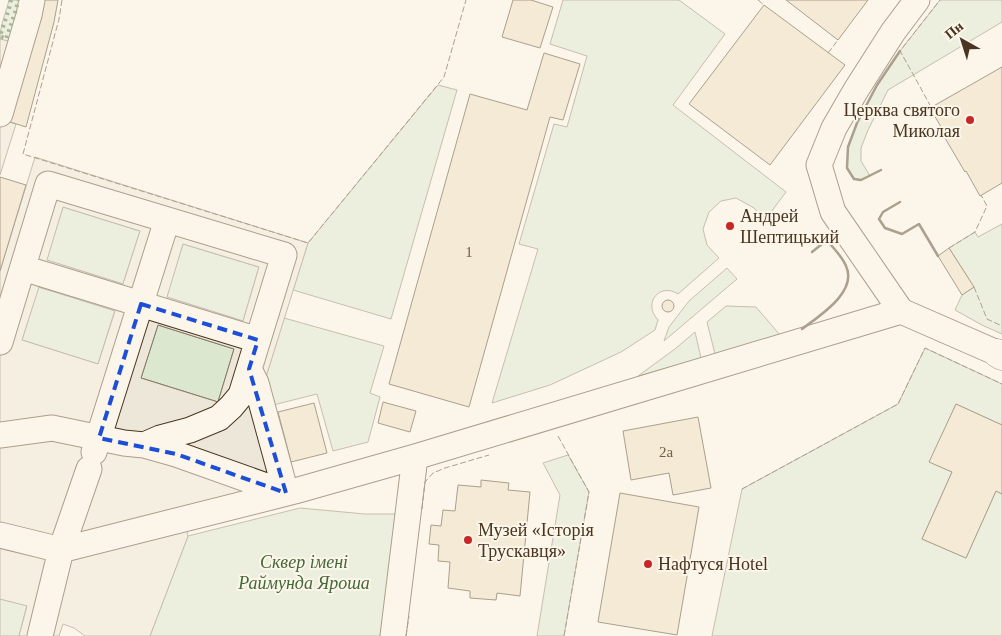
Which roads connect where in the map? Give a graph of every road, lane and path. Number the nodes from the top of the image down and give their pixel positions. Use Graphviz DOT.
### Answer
graph roads {
  1 [pos="32,0"];
  2 [pos="917,0"];
  3 [pos="0,114"];
  4 [pos="167,220"];
  5 [pos="23,268"];
  6 [pos="141,304"];
  7 [pos="901,311"];
  8 [pos="258,340"];
  9 [pos="0,342"];
  10 [pos="999,354"];
  11 [pos="250,369"];
  12 [pos="0,435"];
  13 [pos="144,445"];
  14 [pos="94,453"];
  15 [pos="416,457"];
  16 [pos="286,493"];
  17 [pos="0,535"];
  18 [pos="61,550"];
  19 [pos="40,636"];
  20 [pos="393,636"];
  1 -- 3 [label="street"];
  2 -- 7 [label="street"];
  4 -- 5 [label="street"];
  4 -- 6 [label="street"];
  4 -- 8 [label="street"];
  5 -- 6 [label="street"];
  5 -- 9 [label="street"];
  6 -- 8 [label="street"];
  6 -- 14 [label="street"];
  7 -- 10 [label="street"];
  7 -- 15 [label="street"];
  8 -- 11 [label="street"];
  11 -- 13 [label="street"];
  11 -- 16 [label="street"];
  12 -- 14 [label="street"];
  13 -- 14 [label="street"];
  13 -- 16 [label="street"];
  14 -- 18 [label="street"];
  15 -- 16 [label="street"];
  15 -- 20 [label="street"];
  16 -- 18 [label="street"];
  17 -- 18 [label="street"];
  18 -- 19 [label="street"];
}
